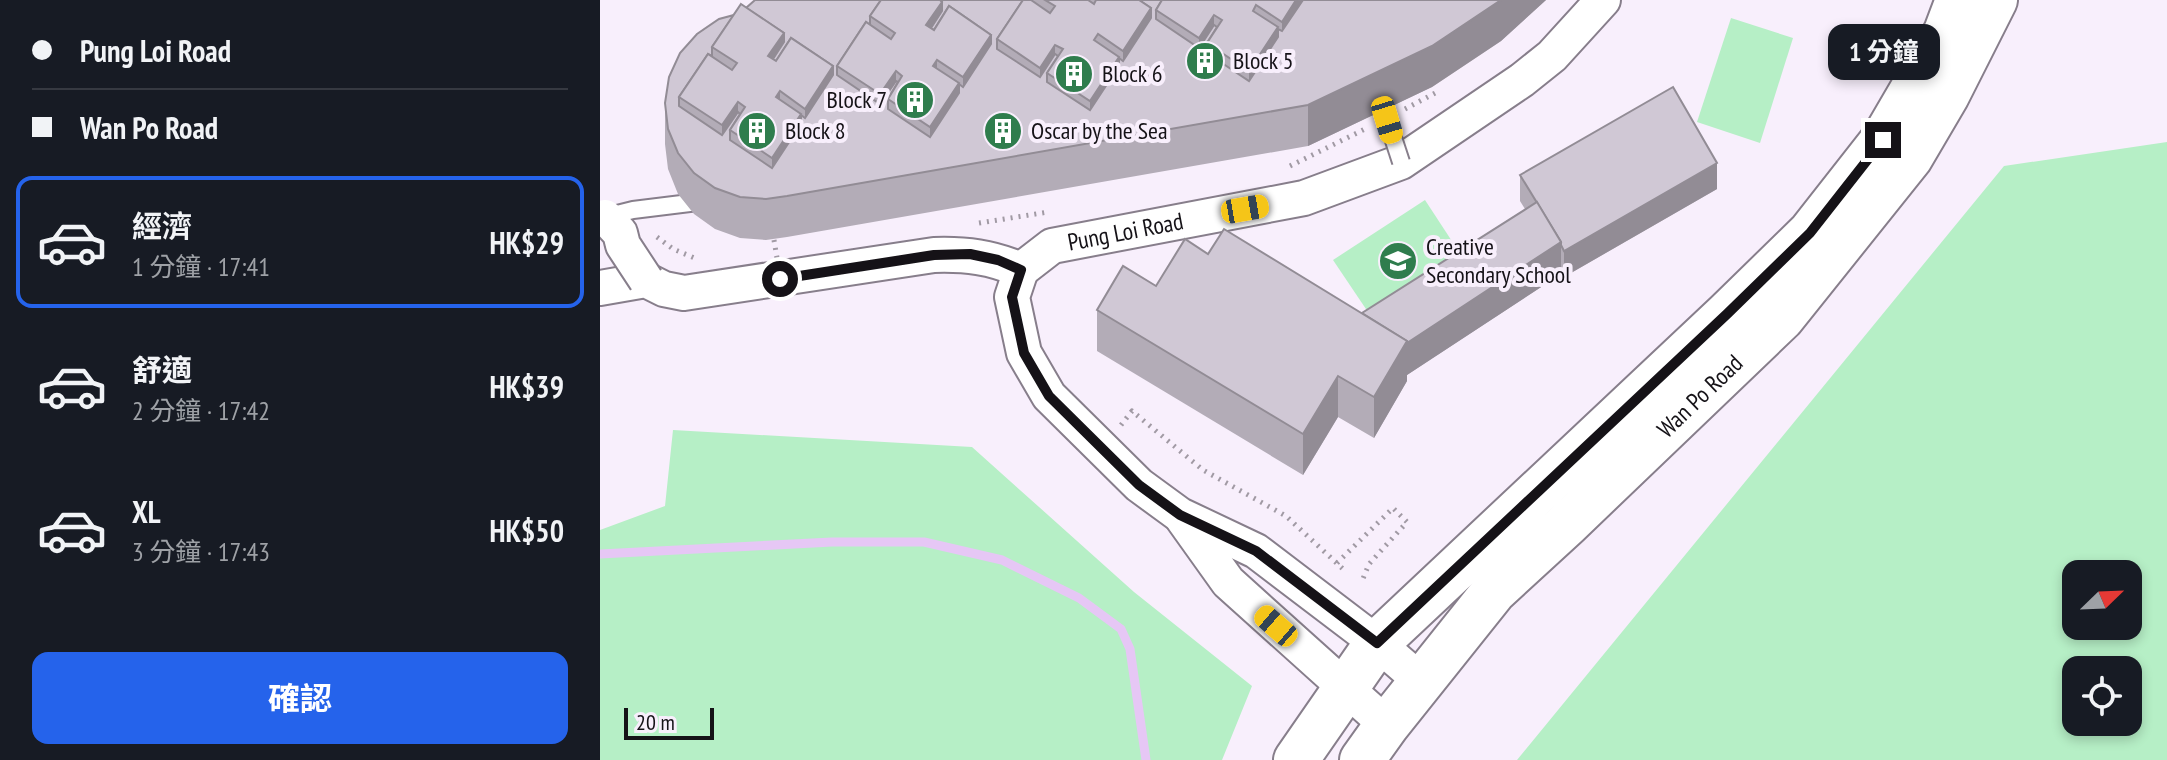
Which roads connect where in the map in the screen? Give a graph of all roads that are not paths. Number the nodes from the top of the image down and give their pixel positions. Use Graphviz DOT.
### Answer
graph roads {
  1 [pos="1603,0"];
  2 [pos="1958,0"];
  3 [pos="1995,0"];
  4 [pos="1382,104"];
  5 [pos="1401,162"];
  6 [pos="716,200"];
  7 [pos="603,216"];
  8 [pos="1021,270"];
  9 [pos="646,280"];
  10 [pos="600,288"];
  11 [pos="1180,515"];
  12 [pos="1377,643"];
  13 [pos="1422,682"];
  14 [pos="1345,689"];
  15 [pos="1387,725"];
  16 [pos="1296,760"];
  17 [pos="1362,760"];
  1 -- 5 [label="street, Pung Loi Road"];
  2 -- 12 [label="main road, Wan Po Road"];
  3 -- 13 [label="main road, Wan Po Road"];
  4 -- 5 [label="lane, bridge"];
  5 -- 8 [label="street, Pung Loi Road"];
  6 -- 7 [label="lane, bridge"];
  7 -- 9 [label="street, bridge"];
  8 -- 9 [label="street"];
  8 -- 11 [label="street"];
  9 -- 10 [label="street"];
  11 -- 12 [label="street"];
  11 -- 14 [label="street"];
  12 -- 13 [label="street"];
  12 -- 14 [label="main road, Wan Po Road"];
  13 -- 15 [label="main road, Wan Po Road"];
  14 -- 15 [label="street"];
  14 -- 16 [label="main road, Wan Po Road"];
  15 -- 17 [label="main road, Wan Po Road"];
}
